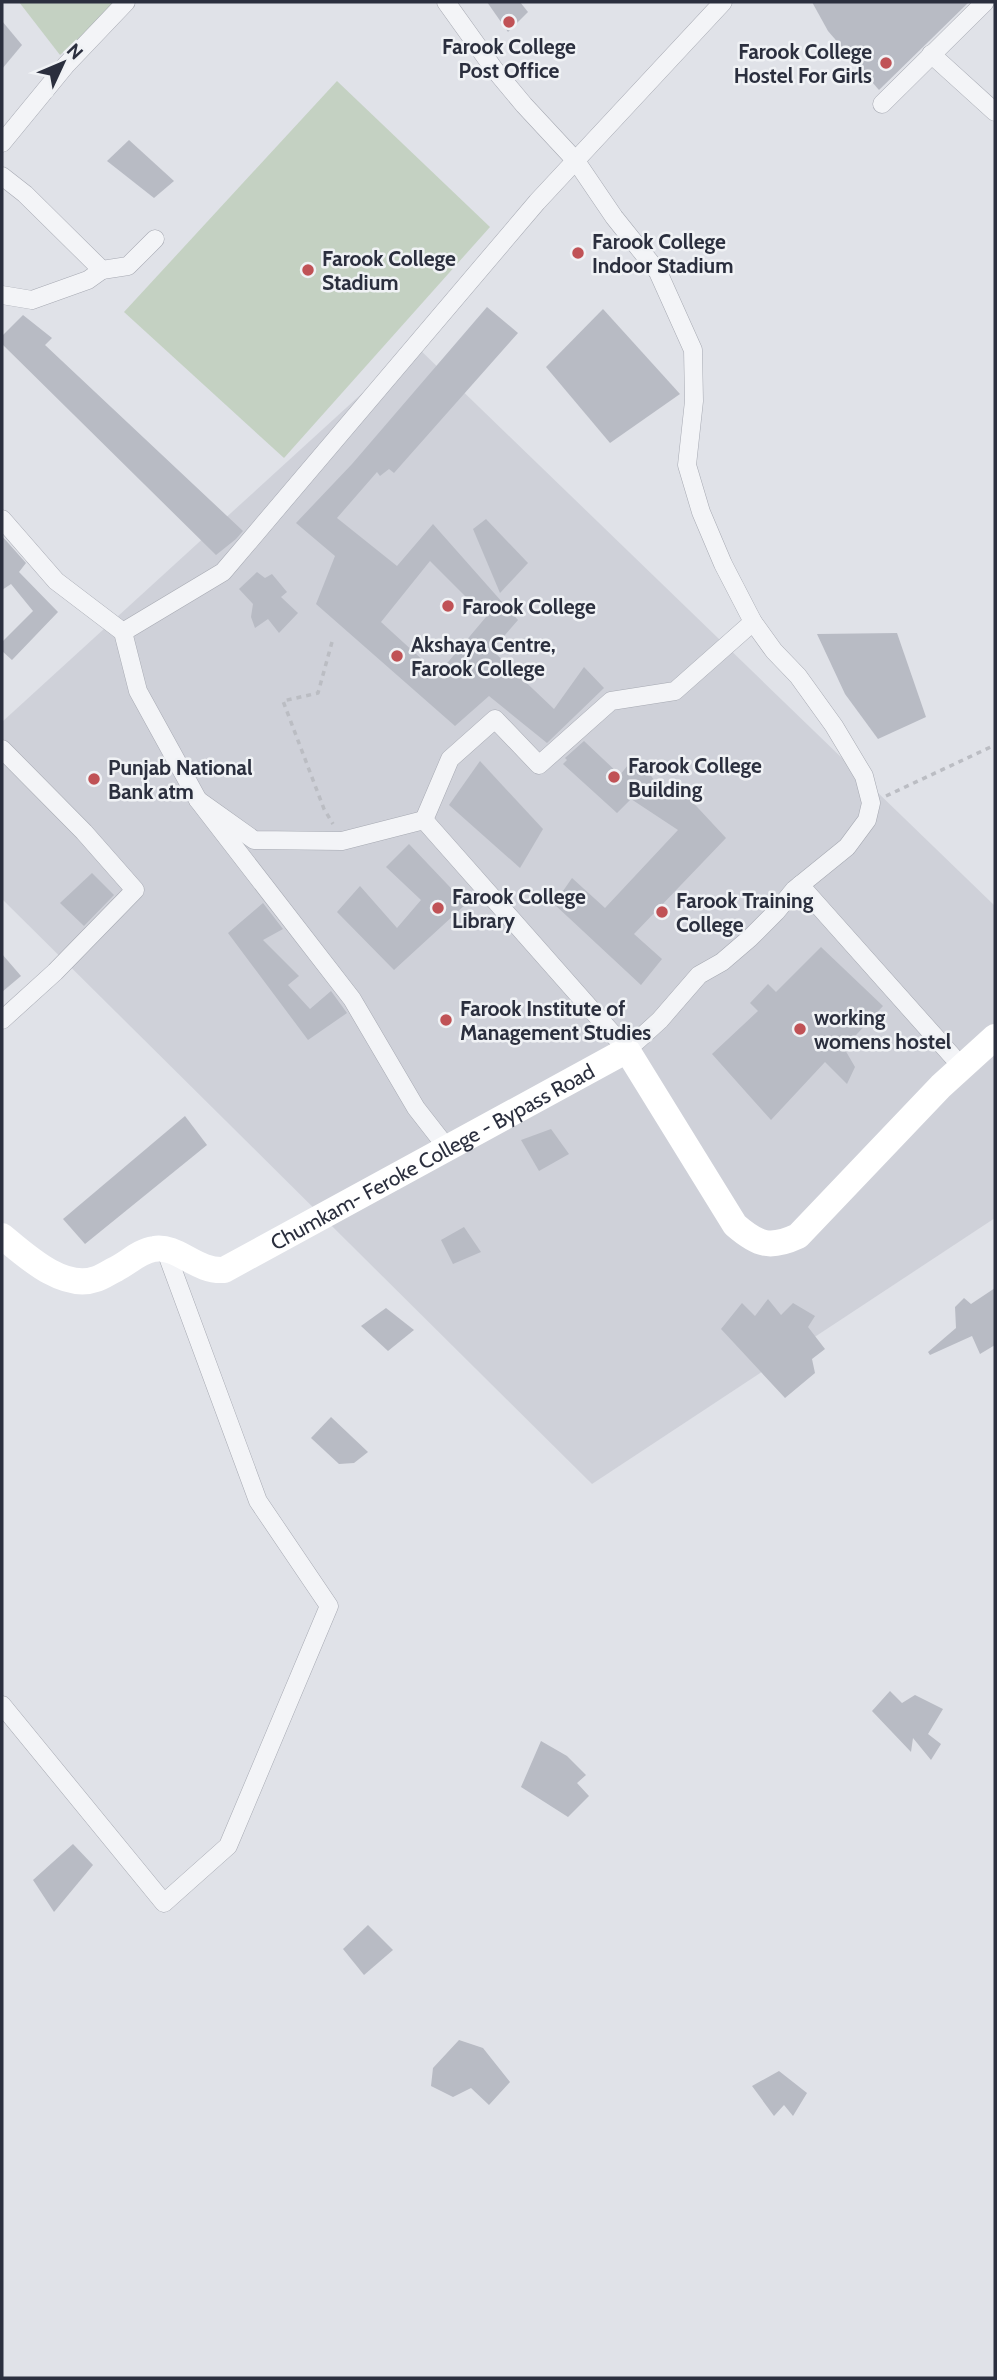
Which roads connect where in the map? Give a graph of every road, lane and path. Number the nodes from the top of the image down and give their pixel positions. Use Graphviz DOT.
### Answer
graph roads {
  1 [pos="126,2"];
  2 [pos="446,2"];
  3 [pos="723,2"];
  4 [pos="985,2"];
  5 [pos="930,54"];
  6 [pos="882,104"];
  7 [pos="995,111"];
  8 [pos="2,143"];
  9 [pos="576,161"];
  10 [pos="2,176"];
  11 [pos="155,239"];
  12 [pos="102,270"];
  13 [pos="2,295"];
  14 [pos="2,519"];
  15 [pos="753,622"];
  16 [pos="123,632"];
  17 [pos="332,642"];
  18 [pos="995,745"];
  19 [pos="2,749"];
  20 [pos="198,800"];
  21 [pos="871,803"];
  22 [pos="424,820"];
  23 [pos="342,841"];
  24 [pos="800,885"];
  25 [pos="2,1020"];
  26 [pos="995,1037"];
  27 [pos="627,1050"];
  28 [pos="962,1068"];
  29 [pos="448,1149"];
  30 [pos="2,1236"];
  31 [pos="165,1249"];
  32 [pos="2,1705"];
  1 -- 8 [label="street"];
  2 -- 9 [label="street"];
  3 -- 9 [label="street"];
  4 -- 5 [label="street"];
  5 -- 6 [label="street"];
  5 -- 7 [label="street"];
  9 -- 15 [label="street"];
  9 -- 16 [label="street"];
  10 -- 12 [label="street"];
  11 -- 12 [label="street"];
  12 -- 13 [label="street"];
  14 -- 16 [label="street"];
  15 -- 21 [label="street"];
  15 -- 22 [label="street"];
  16 -- 20 [label="street"];
  17 -- 23 [label="path"];
  18 -- 21 [label="path"];
  19 -- 25 [label="street"];
  20 -- 23 [label="street"];
  20 -- 29 [label="street"];
  21 -- 24 [label="street"];
  22 -- 23 [label="street"];
  22 -- 27 [label="street"];
  24 -- 27 [label="street"];
  24 -- 28 [label="street"];
  26 -- 28 [label="main road"];
  27 -- 28 [label="main road"];
  27 -- 29 [label="main road, Chumkam- Feroke College - Bypass Road"];
  29 -- 31 [label="main road, Chumkam- Feroke College - Bypass Road"];
  30 -- 31 [label="main road"];
  31 -- 32 [label="street"];
}
